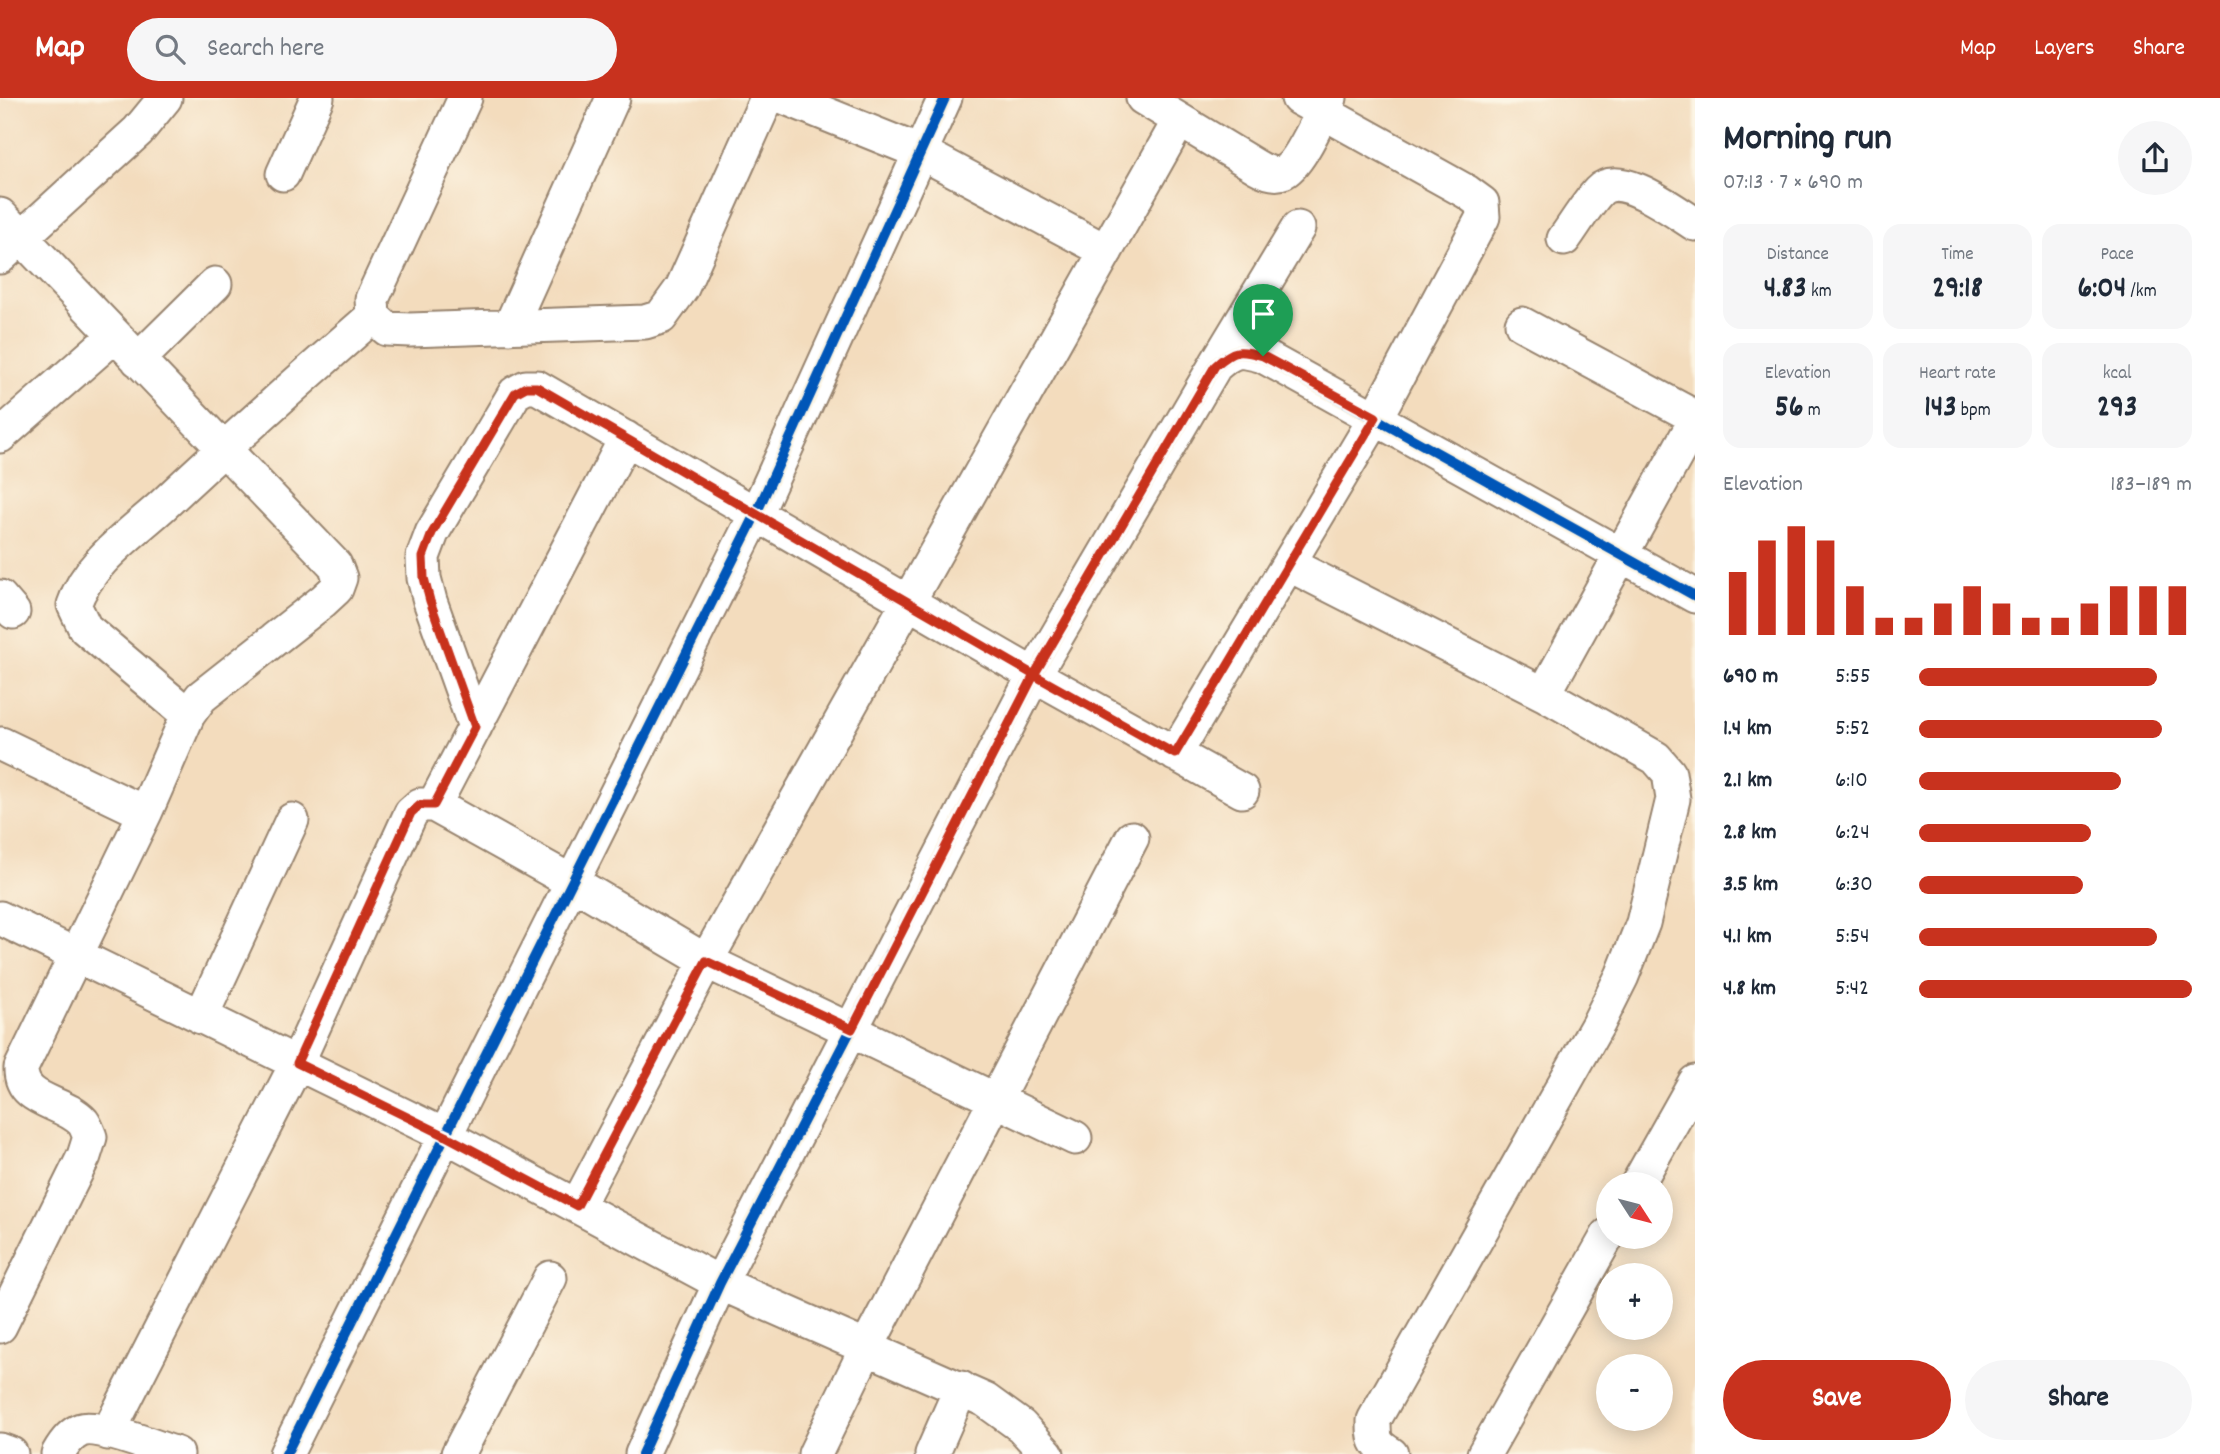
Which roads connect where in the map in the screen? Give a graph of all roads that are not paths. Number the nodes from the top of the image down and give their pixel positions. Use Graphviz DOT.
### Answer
graph roads {
  1 [pos="165,98"];
  2 [pos="317,98"];
  3 [pos="465,98"];
  4 [pos="613,98"];
  5 [pos="767,98"];
  6 [pos="786,98"];
  7 [pos="944,98"];
  8 [pos="1143,98"];
  9 [pos="1316,103"];
  10 [pos="1179,121"];
  11 [pos="920,152"];
  12 [pos="283,174"];
  13 [pos="1695,223"];
  14 [pos="1298,228"];
  15 [pos="7,237"];
  16 [pos="1564,239"];
  17 [pos="1106,250"];
  18 [pos="215,284"];
  19 [pos="373,316"];
  20 [pos="1522,324"];
  21 [pos="510,327"];
  22 [pos="114,336"];
  23 [pos="138,360"];
  24 [pos="1215,366"];
  25 [pos="1376,417"];
  26 [pos="1695,419"];
  27 [pos="0,436"];
  28 [pos="626,439"];
  29 [pos="223,449"];
  30 [pos="757,514"];
  31 [pos="1622,555"];
  32 [pos="1290,565"];
  33 [pos="1695,596"];
  34 [pos="908,602"];
  35 [pos="1034,675"];
  36 [pos="1544,694"];
  37 [pos="188,715"];
  38 [pos="475,727"];
  39 [pos="1,744"];
  40 [pos="1175,754"];
  41 [pos="1242,792"];
  42 [pos="434,805"];
  43 [pos="145,813"];
  44 [pos="292,820"];
  45 [pos="1132,838"];
  46 [pos="572,882"];
  47 [pos="0,918"];
  48 [pos="74,955"];
  49 [pos="706,961"];
  50 [pos="201,1017"];
  51 [pos="852,1029"];
  52 [pos="297,1063"];
  53 [pos="1695,1082"];
  54 [pos="996,1098"];
  55 [pos="446,1136"];
  56 [pos="1075,1138"];
  57 [pos="1644,1172"];
  58 [pos="577,1206"];
  59 [pos="1600,1250"];
  60 [pos="550,1278"];
  61 [pos="720,1283"];
  62 [pos="0,1326"];
  63 [pos="867,1347"];
  64 [pos="961,1388"];
  65 [pos="108,1433"];
  66 [pos="0,1450"];
  67 [pos="10,1454"];
  68 [pos="58,1454"];
  69 [pos="177,1454"];
  70 [pos="286,1454"];
  71 [pos="458,1454"];
  72 [pos="642,1454"];
  73 [pos="815,1454"];
  74 [pos="932,1454"];
  75 [pos="1048,1454"];
  76 [pos="1391,1454"];
  77 [pos="1485,1454"];
  1 -- 15 [label="street"];
  2 -- 12 [label="street"];
  3 -- 19 [label="street"];
  4 -- 21 [label="street"];
  5 -- 21 [label="street"];
  6 -- 11 [label="street"];
  7 -- 11 [label="street"];
  8 -- 10 [label="street"];
  9 -- 10 [label="street"];
  9 -- 25 [label="street"];
  10 -- 17 [label="street"];
  11 -- 17 [label="street"];
  11 -- 30 [label="street"];
  13 -- 16 [label="street"];
  14 -- 24 [label="street"];
  15 -- 22 [label="street"];
  17 -- 34 [label="street"];
  18 -- 23 [label="street"];
  19 -- 21 [label="street"];
  19 -- 29 [label="street"];
  20 -- 26 [label="street"];
  22 -- 23 [label="street"];
  22 -- 27 [label="street"];
  23 -- 29 [label="street"];
  24 -- 25 [label="street"];
  24 -- 35 [label="street"];
  25 -- 31 [label="street"];
  25 -- 32 [label="street"];
  26 -- 31 [label="street"];
  28 -- 30 [label="street"];
  28 -- 38 [label="street"];
  28 -- 38 [label="street"];
  29 -- 37 [label="street"];
  29 -- 37 [label="street"];
  30 -- 34 [label="street"];
  30 -- 46 [label="street"];
  31 -- 33 [label="street"];
  31 -- 36 [label="street"];
  32 -- 36 [label="street"];
  32 -- 40 [label="street"];
  34 -- 35 [label="street"];
  34 -- 49 [label="street"];
  35 -- 40 [label="street"];
  35 -- 51 [label="street"];
  36 -- 76 [label="street"];
  37 -- 43 [label="street"];
  38 -- 42 [label="street"];
  39 -- 43 [label="street"];
  40 -- 41 [label="street"];
  42 -- 46 [label="street"];
  42 -- 52 [label="street"];
  43 -- 48 [label="street"];
  44 -- 50 [label="street"];
  45 -- 54 [label="street"];
  46 -- 49 [label="street"];
  46 -- 55 [label="street"];
  47 -- 48 [label="street"];
  48 -- 50 [label="street"];
  48 -- 62 [label="street"];
  49 -- 51 [label="street"];
  49 -- 58 [label="street"];
  50 -- 52 [label="street"];
  51 -- 54 [label="street"];
  51 -- 61 [label="street"];
  52 -- 55 [label="street"];
  52 -- 65 [label="street"];
  53 -- 57 [label="street"];
  54 -- 56 [label="street"];
  54 -- 63 [label="street"];
  55 -- 58 [label="street"];
  55 -- 70 [label="street"];
  58 -- 61 [label="street"];
  59 -- 77 [label="street"];
  60 -- 71 [label="street"];
  61 -- 63 [label="street"];
  61 -- 72 [label="street"];
  63 -- 64 [label="street"];
  63 -- 73 [label="street"];
  64 -- 74 [label="street"];
  64 -- 75 [label="street"];
  65 -- 68 [label="street"];
  65 -- 69 [label="street"];
  66 -- 67 [label="street"];
}
